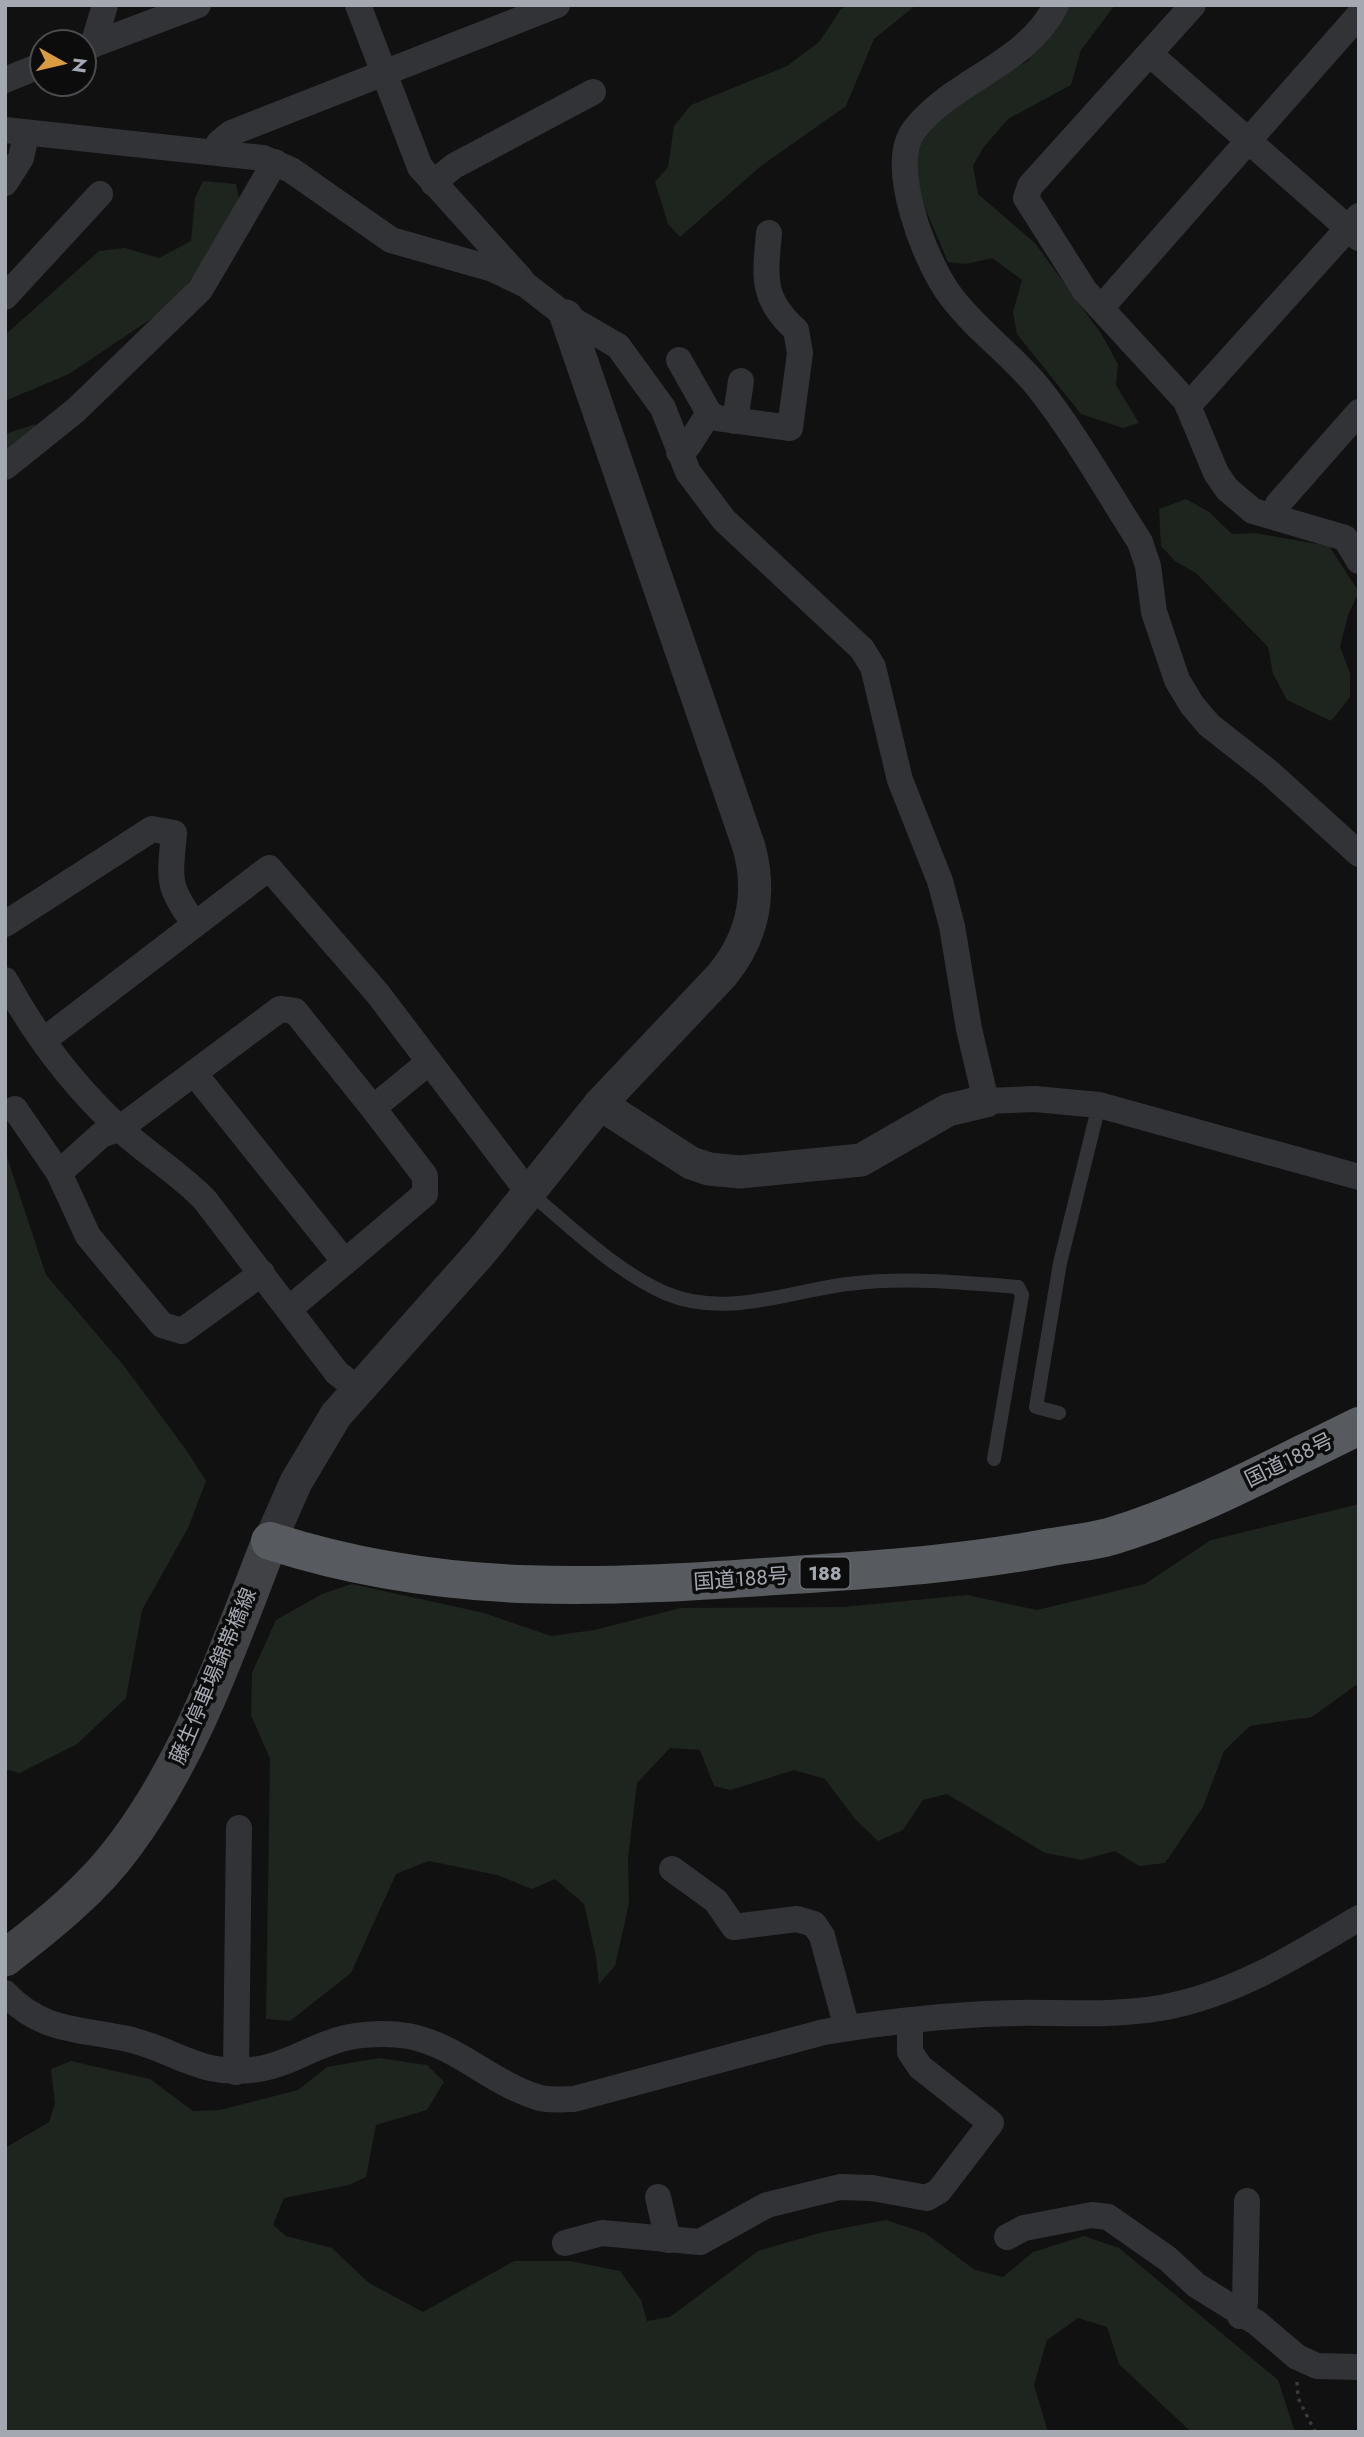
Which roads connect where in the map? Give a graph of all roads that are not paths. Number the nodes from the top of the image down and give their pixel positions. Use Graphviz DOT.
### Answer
graph roads {
  1 [pos="105,5"];
  2 [pos="198,5"];
  3 [pos="358,5"];
  4 [pos="557,5"];
  5 [pos="1056,5"];
  6 [pos="1193,5"];
  7 [pos="1359,15"];
  8 [pos="96,28"];
  9 [pos="98,43"];
  10 [pos="1151,55"];
  11 [pos="28,71"];
  12 [pos="385,73"];
  13 [pos="5,80"];
  14 [pos="593,92"];
  15 [pos="16,132"];
  16 [pos="1249,143"];
  17 [pos="215,152"];
  18 [pos="275,162"];
  19 [pos="5,183"];
  20 [pos="433,183"];
  21 [pos="100,194"];
  22 [pos="1355,228"];
  23 [pos="769,233"];
  24 [pos="526,285"];
  25 [pos="5,297"];
  26 [pos="1101,307"];
  27 [pos="566,316"];
  28 [pos="679,360"];
  29 [pos="741,382"];
  30 [pos="1188,405"];
  31 [pos="1359,412"];
  32 [pos="709,413"];
  33 [pos="735,421"];
  34 [pos="679,452"];
  35 [pos="5,467"];
  36 [pos="1274,516"];
  37 [pos="1359,561"];
  38 [pos="1359,854"];
  39 [pos="194,923"];
  40 [pos="5,924"];
  41 [pos="5,980"];
  42 [pos="44,1040"];
  43 [pos="429,1062"];
  44 [pos="194,1073"];
  45 [pos="986,1101"];
  46 [pos="600,1104"];
  47 [pos="1099,1105"];
  48 [pos="373,1108"];
  49 [pos="15,1109"];
  50 [pos="119,1129"];
  51 [pos="58,1173"];
  52 [pos="1359,1177"];
  53 [pos="528,1192"];
  54 [pos="345,1262"];
  55 [pos="262,1273"];
  56 [pos="289,1309"];
  57 [pos="357,1388"];
  58 [pos="1059,1413"];
  59 [pos="1359,1426"];
  60 [pos="995,1459"];
  61 [pos="270,1541"];
  62 [pos="239,1828"];
  63 [pos="672,1869"];
  64 [pos="1359,1918"];
  65 [pos="5,1958"];
  66 [pos="5,1993"];
  67 [pos="910,2022"];
  68 [pos="847,2028"];
  69 [pos="236,2072"];
  70 [pos="658,2197"];
  71 [pos="1247,2201"];
  72 [pos="1007,2237"];
  73 [pos="668,2240"];
  74 [pos="565,2243"];
  75 [pos="1240,2316"];
  76 [pos="1359,2367"];
  1 -- 8 [label="street"];
  2 -- 9 [label="street"];
  3 -- 12 [label="street"];
  4 -- 12 [label="street"];
  5 -- 38 [label="street"];
  6 -- 10 [label="street"];
  7 -- 16 [label="street"];
  10 -- 16 [label="street"];
  10 -- 26 [label="street"];
  11 -- 13 [label="street"];
  12 -- 17 [label="street"];
  12 -- 20 [label="street"];
  14 -- 20 [label="street"];
  15 -- 17 [label="street"];
  15 -- 19 [label="street"];
  16 -- 22 [label="street"];
  16 -- 26 [label="street"];
  17 -- 18 [label="street"];
  18 -- 24 [label="street"];
  18 -- 35 [label="street"];
  20 -- 24 [label="street"];
  21 -- 25 [label="street"];
  22 -- 30 [label="street"];
  23 -- 33 [label="street"];
  24 -- 27 [label="street"];
  26 -- 30 [label="street"];
  27 -- 34 [label="street"];
  27 -- 46 [label="street"];
  28 -- 32 [label="street"];
  29 -- 33 [label="street"];
  30 -- 36 [label="street"];
  31 -- 36 [label="street"];
  32 -- 33 [label="street"];
  32 -- 34 [label="street"];
  34 -- 45 [label="street"];
  36 -- 37 [label="street"];
  39 -- 40 [label="street"];
  39 -- 42 [label="street"];
  39 -- 43 [label="street"];
  41 -- 42 [label="street"];
  42 -- 50 [label="street"];
  43 -- 48 [label="street"];
  43 -- 53 [label="street"];
  44 -- 48 [label="street"];
  44 -- 50 [label="street"];
  44 -- 54 [label="street"];
  45 -- 46 [label="street"];
  45 -- 47 [label="street"];
  46 -- 53 [label="street"];
  47 -- 52 [label="street"];
  47 -- 58 [label="lane"];
  48 -- 54 [label="street"];
  49 -- 51 [label="street"];
  50 -- 51 [label="street"];
  50 -- 55 [label="street"];
  51 -- 55 [label="street"];
  53 -- 57 [label="street"];
  53 -- 60 [label="lane"];
  54 -- 56 [label="street"];
  55 -- 56 [label="street"];
  56 -- 57 [label="street"];
  57 -- 61 [label="street"];
  59 -- 61 [label="highway, 国道188号 / 188"];
  61 -- 65 [label="main road, 藤生停車場錦帯橋線"];
  62 -- 69 [label="street"];
  63 -- 68 [label="street"];
  64 -- 67 [label="street"];
  66 -- 69 [label="street"];
  67 -- 68 [label="street"];
  67 -- 73 [label="street"];
  68 -- 69 [label="street"];
  70 -- 73 [label="street"];
  71 -- 75 [label="street"];
  72 -- 75 [label="street"];
  73 -- 74 [label="street"];
  75 -- 76 [label="street"];
}
